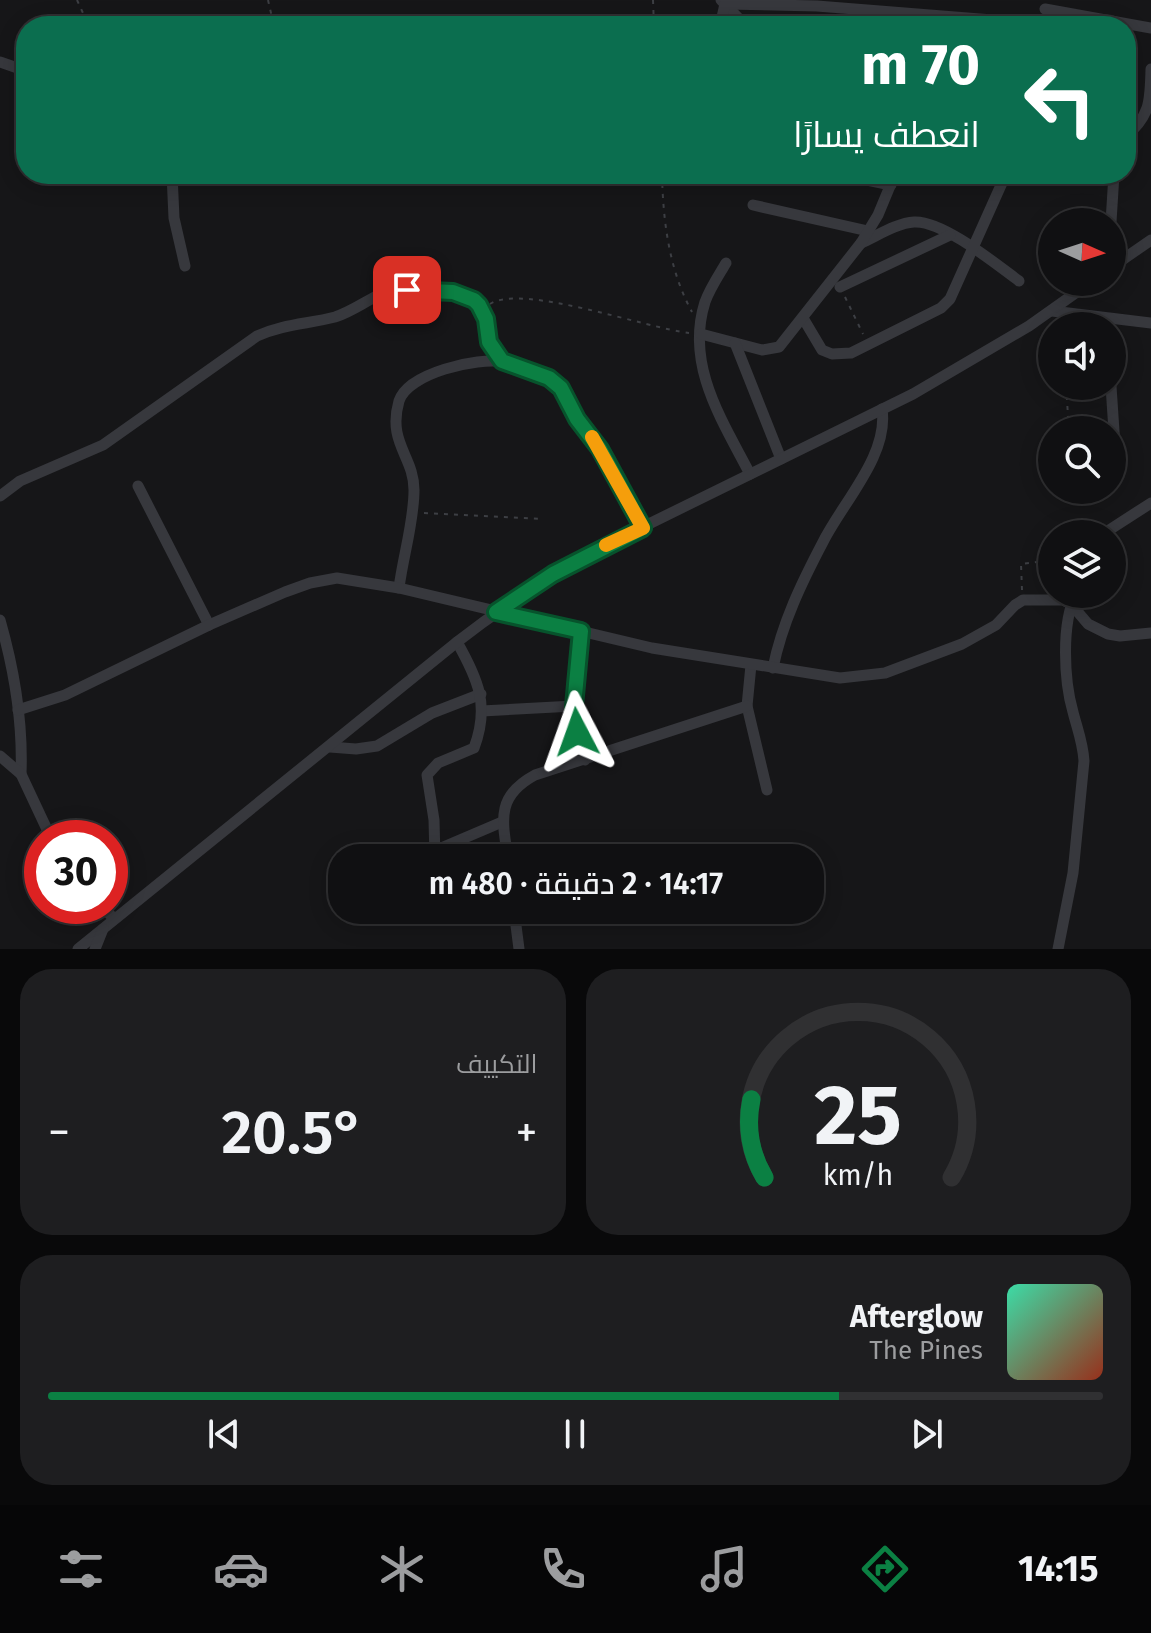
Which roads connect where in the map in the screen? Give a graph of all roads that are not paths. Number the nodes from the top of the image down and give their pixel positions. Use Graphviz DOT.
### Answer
graph roads {
  1 [pos="723,2"];
  2 [pos="1045,4"];
  3 [pos="865,5"];
  4 [pos="962,16"];
  5 [pos="1098,16"];
  6 [pos="1151,69"];
  7 [pos="1136,127"];
  8 [pos="172,184"];
  9 [pos="891,184"];
  10 [pos="1001,184"];
  11 [pos="1113,184"];
  12 [pos="753,205"];
  13 [pos="1112,208"];
  14 [pos="868,231"];
  15 [pos="950,235"];
  16 [pos="1151,240"];
  17 [pos="861,243"];
  18 [pos="972,249"];
  19 [pos="1126,257"];
  20 [pos="726,263"];
  21 [pos="185,266"];
  22 [pos="1019,281"];
  23 [pos="840,287"];
  24 [pos="1072,296"];
  25 [pos="1052,311"];
  26 [pos="1057,312"];
  27 [pos="803,318"];
  28 [pos="1126,323"];
  29 [pos="1151,323"];
  30 [pos="701,330"];
  31 [pos="735,343"];
  32 [pos="502,361"];
  33 [pos="882,409"];
  34 [pos="781,459"];
  35 [pos="750,474"];
  36 [pos="138,486"];
  37 [pos="0,496"];
  38 [pos="1151,503"];
  39 [pos="1125,520"];
  40 [pos="643,528"];
  41 [pos="399,588"];
  42 [pos="1038,600"];
  43 [pos="1071,608"];
  44 [pos="1080,608"];
  45 [pos="496,612"];
  46 [pos="0,620"];
  47 [pos="209,625"];
  48 [pos="581,631"];
  49 [pos="1151,633"];
  50 [pos="457,642"];
  51 [pos="751,665"];
  52 [pos="773,668"];
  53 [pos="481,694"];
  54 [pos="574,706"];
  55 [pos="747,706"];
  56 [pos="18,710"];
  57 [pos="482,711"];
  58 [pos="330,747"];
  59 [pos="0,756"];
  60 [pos="585,760"];
  61 [pos="21,774"];
  62 [pos="767,790"];
  63 [pos="43,820"];
  64 [pos="502,822"];
  65 [pos="434,844"];
  66 [pos="455,844"];
  67 [pos="506,844"];
  68 [pos="128,908"];
  69 [pos="108,924"];
  70 [pos="516,924"];
  71 [pos="103,929"];
  72 [pos="78,949"];
  73 [pos="95,949"];
  74 [pos="519,949"];
  75 [pos="1058,949"];
  1 -- 3 [label="street"];
  2 -- 5 [label="street"];
  3 -- 4 [label="street"];
  6 -- 7 [label="street"];
  8 -- 21 [label="street"];
  9 -- 14 [label="street"];
  10 -- 18 [label="street"];
  11 -- 13 [label="street"];
  12 -- 14 [label="street"];
  14 -- 17 [label="street"];
  15 -- 17 [label="street"];
  15 -- 18 [label="street"];
  15 -- 23 [label="street"];
  16 -- 19 [label="street"];
  17 -- 27 [label="street"];
  18 -- 22 [label="street"];
  18 -- 27 [label="street"];
  20 -- 30 [label="street"];
  24 -- 25 [label="street"];
  25 -- 26 [label="street"];
  25 -- 33 [label="street"];
  27 -- 31 [label="street"];
  28 -- 29 [label="street"];
  30 -- 31 [label="street"];
  30 -- 35 [label="street"];
  31 -- 34 [label="street"];
  32 -- 37 [label="street"];
  32 -- 40 [label="street"];
  32 -- 41 [label="street"];
  33 -- 34 [label="street"];
  33 -- 52 [label="street"];
  34 -- 35 [label="street"];
  35 -- 40 [label="street"];
  36 -- 47 [label="street"];
  38 -- 39 [label="street"];
  40 -- 45 [label="street"];
  41 -- 45 [label="street"];
  41 -- 47 [label="street"];
  42 -- 52 [label="street"];
  43 -- 75 [label="street"];
  44 -- 49 [label="street"];
  45 -- 48 [label="street"];
  45 -- 50 [label="street"];
  46 -- 56 [label="street"];
  47 -- 56 [label="street"];
  48 -- 51 [label="street"];
  48 -- 54 [label="street"];
  50 -- 53 [label="street"];
  50 -- 58 [label="street"];
  51 -- 52 [label="street"];
  51 -- 55 [label="street"];
  53 -- 57 [label="street"];
  53 -- 58 [label="street"];
  54 -- 57 [label="street"];
  54 -- 60 [label="street"];
  55 -- 60 [label="street"];
  55 -- 62 [label="street"];
  56 -- 61 [label="street"];
  57 -- 65 [label="street"];
  58 -- 68 [label="street"];
  59 -- 61 [label="street"];
  60 -- 64 [label="street"];
  61 -- 63 [label="street"];
  64 -- 66 [label="street"];
  64 -- 67 [label="street"];
  69 -- 71 [label="street"];
  70 -- 74 [label="street"];
  71 -- 72 [label="street"];
  71 -- 73 [label="street"];
}
